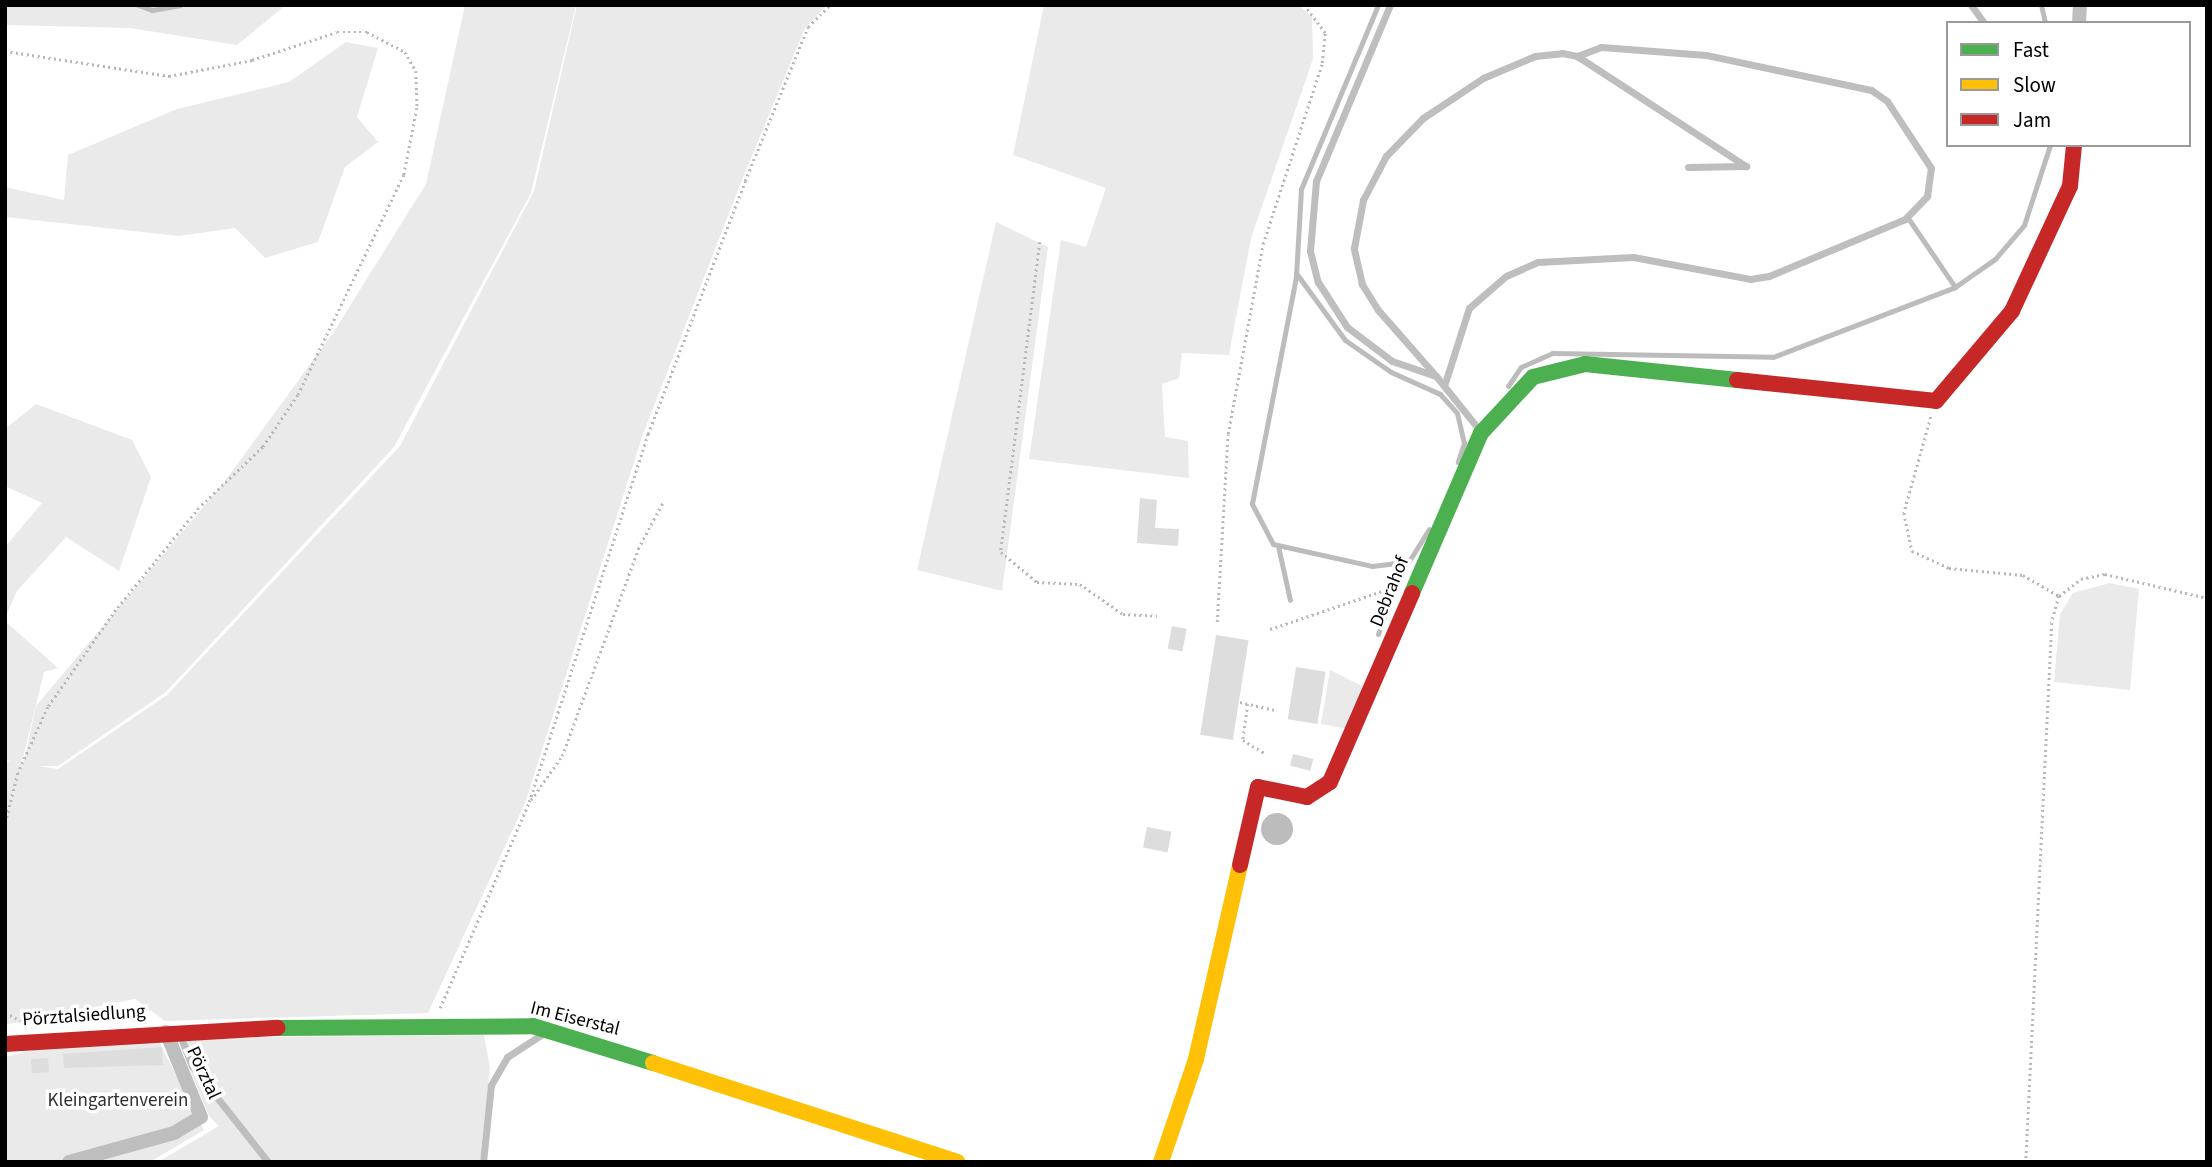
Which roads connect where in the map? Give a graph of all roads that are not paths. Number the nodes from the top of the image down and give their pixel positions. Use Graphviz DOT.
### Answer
graph roads {
  1 [pos="1390,5"];
  2 [pos="1971,5"];
  3 [pos="1983,21"];
  4 [pos="1577,56"];
  5 [pos="2072,147"];
  6 [pos="1688,167"];
  7 [pos="1436,376"];
  8 [pos="1445,383"];
  9 [pos="1481,433"];
  10 [pos="550,1030"];
  11 [pos="172,1031"];
  12 [pos="5,1044"];
  13 [pos="69,1162"];
  14 [pos="268,1162"];
  15 [pos="483,1162"];
  16 [pos="957,1162"];
  17 [pos="1161,1162"];
  1 -- 7 [label="lane"];
  2 -- 3 [label="lane"];
  4 -- 6 [label="lane"];
  4 -- 7 [label="lane"];
  4 -- 8 [label="lane"];
  5 -- 9 [label="street, Debrahof"];
  7 -- 8 [label="lane"];
  8 -- 9 [label="lane"];
  9 -- 17 [label="street, Debrahof"];
  10 -- 11 [label="street, Im Eiserstal"];
  10 -- 15 [label="lane"];
  10 -- 16 [label="street, Im Eiserstal"];
  11 -- 12 [label="street, Pörztalsiedlung"];
  11 -- 13 [label="street, Pörztal"];
  11 -- 14 [label="lane"];
}
